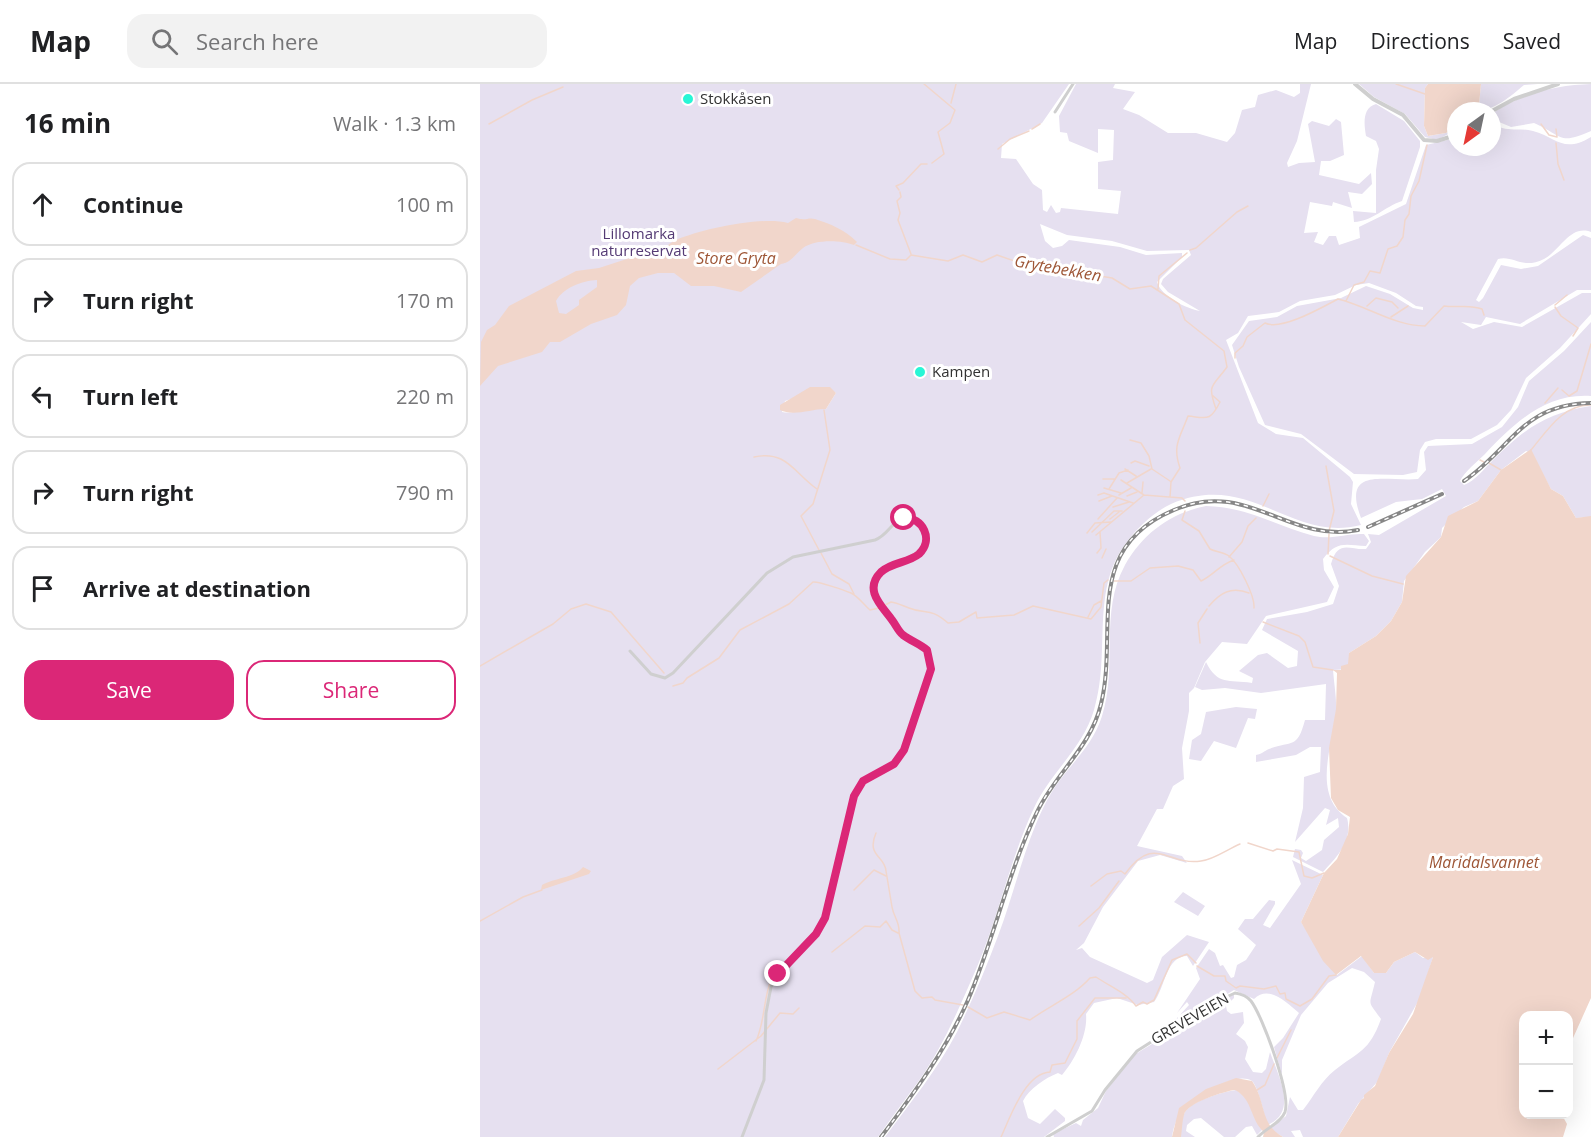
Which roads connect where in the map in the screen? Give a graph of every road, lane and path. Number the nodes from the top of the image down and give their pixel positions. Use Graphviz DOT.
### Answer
graph roads {
  1 [pos="1073,84"];
  2 [pos="1355,84"];
  3 [pos="1558,84"];
  4 [pos="1501,106"];
  5 [pos="1055,112"];
  6 [pos="1447,138"];
  7 [pos="630,651"];
  8 [pos="742,1137"];
  9 [pos="1047,1137"];
  10 [pos="1258,1137"];
  1 -- 5 [label="street"];
  2 -- 6 [label="street"];
  3 -- 4 [label="street"];
  7 -- 8 [label="street"];
  9 -- 10 [label="street, GREVEVEIEN"];
}
